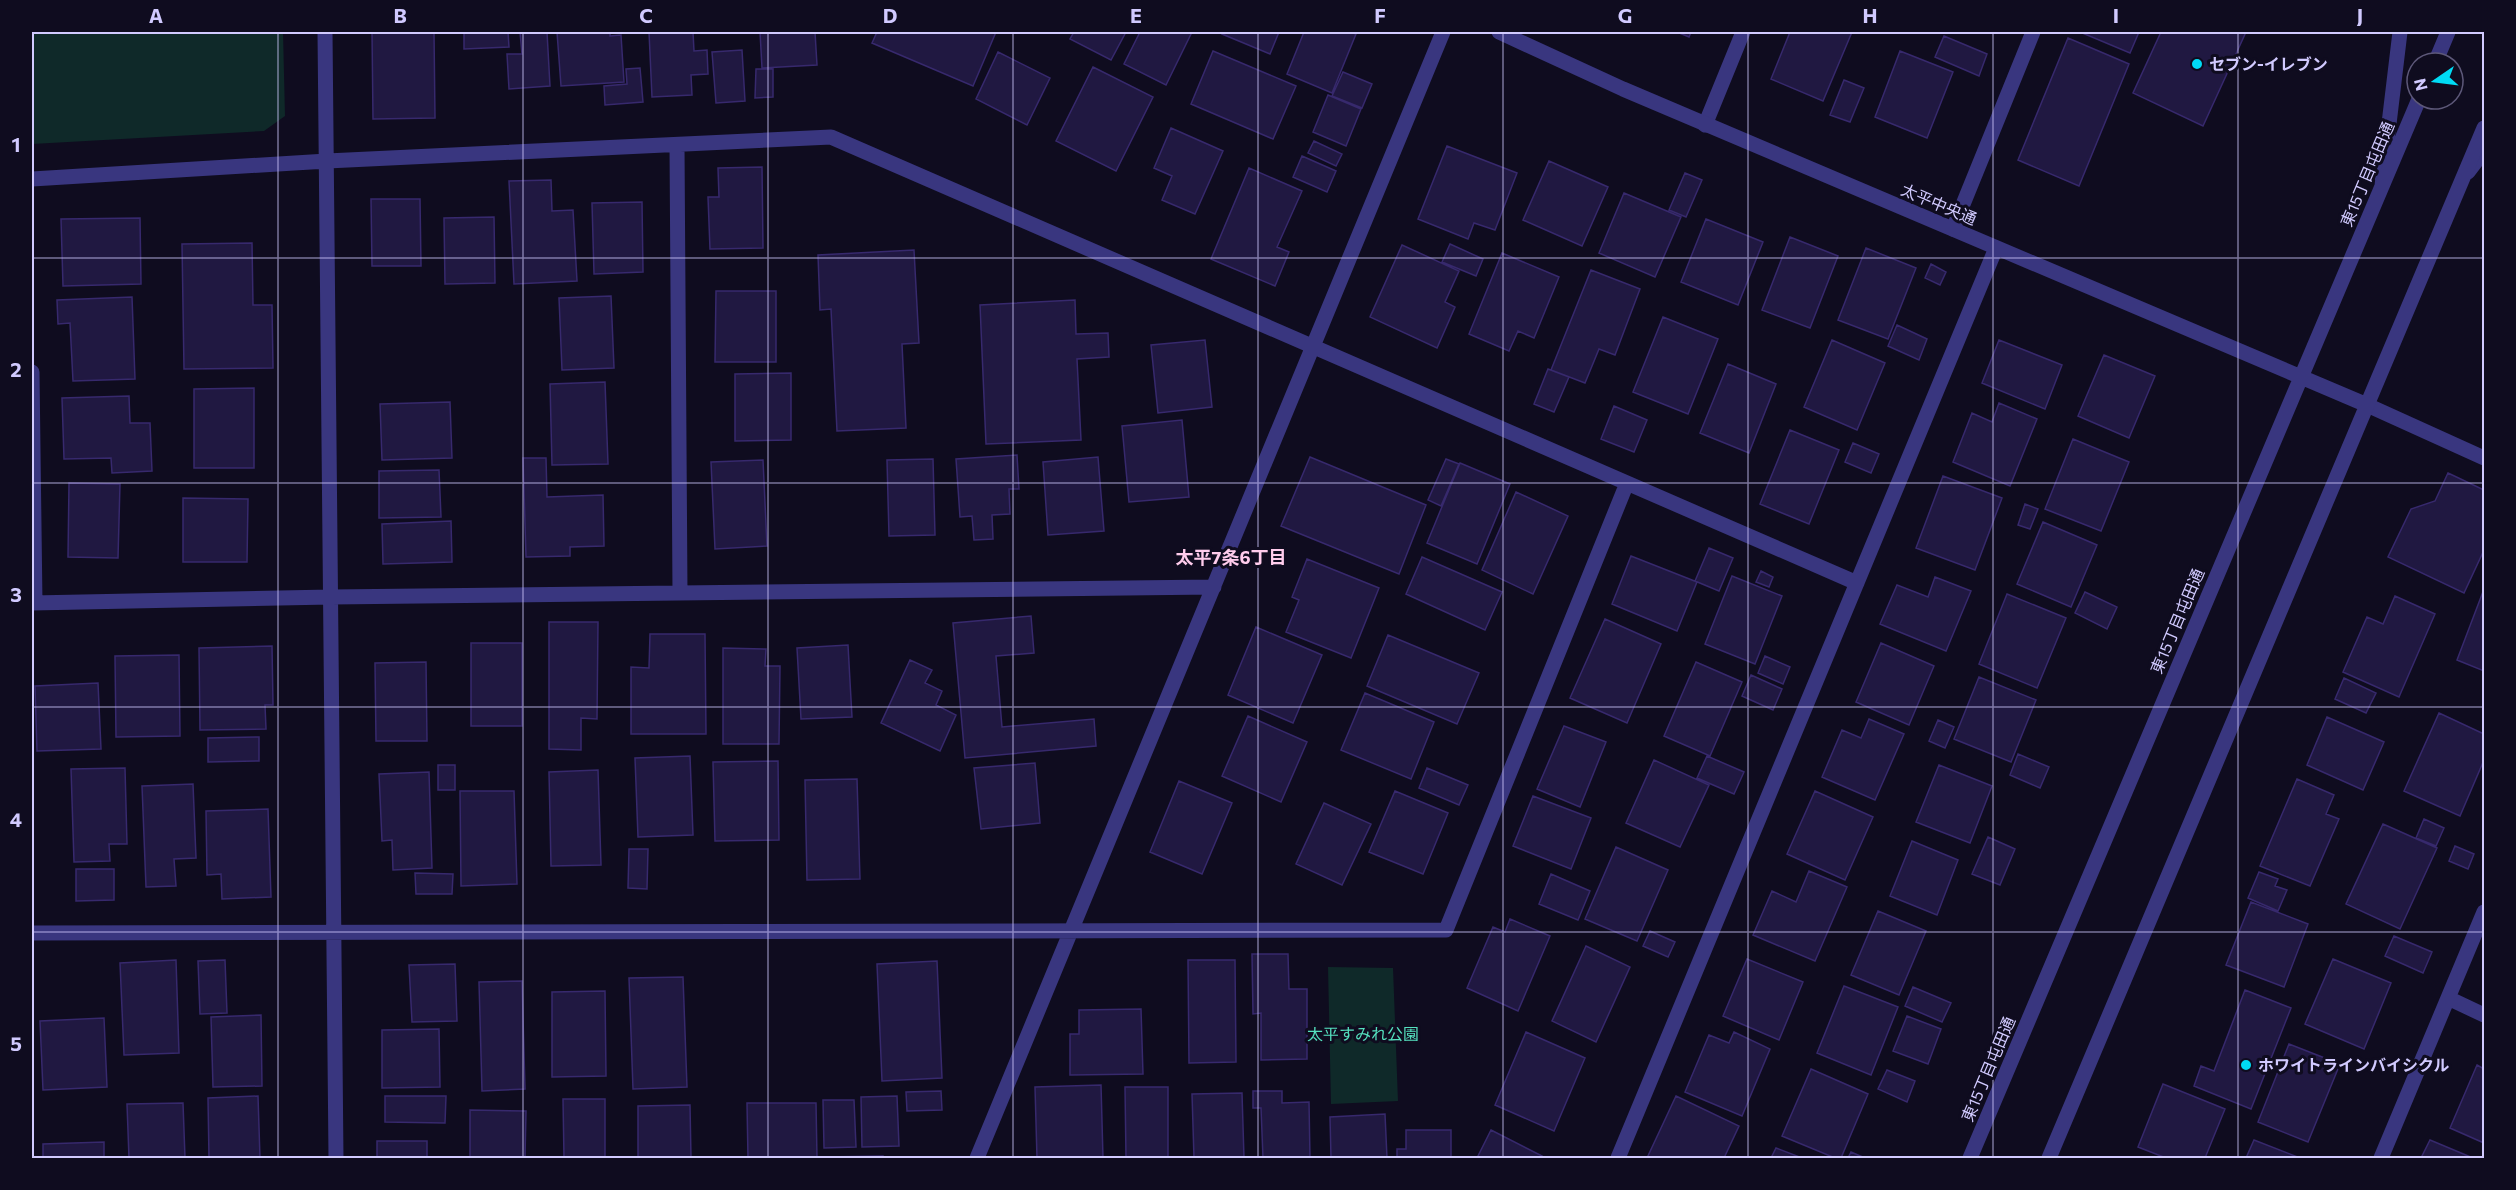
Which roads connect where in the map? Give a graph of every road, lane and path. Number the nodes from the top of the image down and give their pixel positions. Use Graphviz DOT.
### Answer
graph roads {
  1 [pos="325,32"];
  2 [pos="1443,32"];
  3 [pos="1499,32"];
  4 [pos="1743,32"];
  5 [pos="2033,32"];
  6 [pos="2400,32"];
  7 [pos="2448,32"];
  8 [pos="2440,51"];
  9 [pos="2414,111"];
  10 [pos="1705,124"];
  11 [pos="2484,128"];
  12 [pos="677,145"];
  13 [pos="2484,151"];
  14 [pos="327,160"];
  15 [pos="2464,177"];
  16 [pos="32,178"];
  17 [pos="2381,188"];
  18 [pos="1953,229"];
  19 [pos="1996,248"];
  20 [pos="1313,346"];
  21 [pos="32,372"];
  22 [pos="2300,376"];
  23 [pos="2367,405"];
  24 [pos="2484,458"];
  25 [pos="1627,483"];
  26 [pos="1857,583"];
  27 [pos="1214,587"];
  28 [pos="680,593"];
  29 [pos="331,597"];
  30 [pos="33,603"];
  31 [pos="2484,912"];
  32 [pos="334,930"];
  33 [pos="32,933"];
  34 [pos="1070,933"];
  35 [pos="2448,998"];
  36 [pos="2484,1015"];
  37 [pos="336,1158"];
  38 [pos="977,1158"];
  39 [pos="1618,1158"];
  40 [pos="1970,1158"];
  41 [pos="2049,1158"];
  42 [pos="2380,1158"];
  1 -- 14 [label="street"];
  2 -- 20 [label="street"];
  3 -- 10 [label="street, 太平中央通"];
  4 -- 10 [label="street"];
  5 -- 18 [label="street"];
  6 -- 17 [label="street"];
  7 -- 8 [label="street"];
  9 -- 17 [label="street, 東15丁目屯田通"];
  10 -- 18 [label="street, 太平中央通"];
  11 -- 15 [label="street"];
  12 -- 14 [label="street"];
  12 -- 20 [label="street"];
  12 -- 28 [label="street"];
  13 -- 15 [label="street"];
  14 -- 16 [label="street"];
  14 -- 29 [label="street"];
  15 -- 23 [label="street"];
  17 -- 22 [label="street, 東15丁目屯田通"];
  18 -- 19 [label="street, 太平中央通"];
  19 -- 22 [label="street, 太平中央通"];
  19 -- 26 [label="street"];
  20 -- 25 [label="street"];
  20 -- 27 [label="street"];
  21 -- 30 [label="street"];
  22 -- 23 [label="street, 太平中央通"];
  22 -- 40 [label="street, 東15丁目屯田通"];
  23 -- 24 [label="street, 太平中央通"];
  23 -- 41 [label="street"];
  25 -- 26 [label="street"];
  25 -- 34 [label="street"];
  26 -- 39 [label="street"];
  27 -- 28 [label="street"];
  27 -- 34 [label="street"];
  28 -- 29 [label="street"];
  29 -- 30 [label="street"];
  29 -- 32 [label="street"];
  31 -- 35 [label="street"];
  32 -- 33 [label="street"];
  32 -- 34 [label="street"];
  32 -- 37 [label="street"];
  34 -- 38 [label="street"];
  35 -- 36 [label="street"];
  35 -- 42 [label="street"];
}
